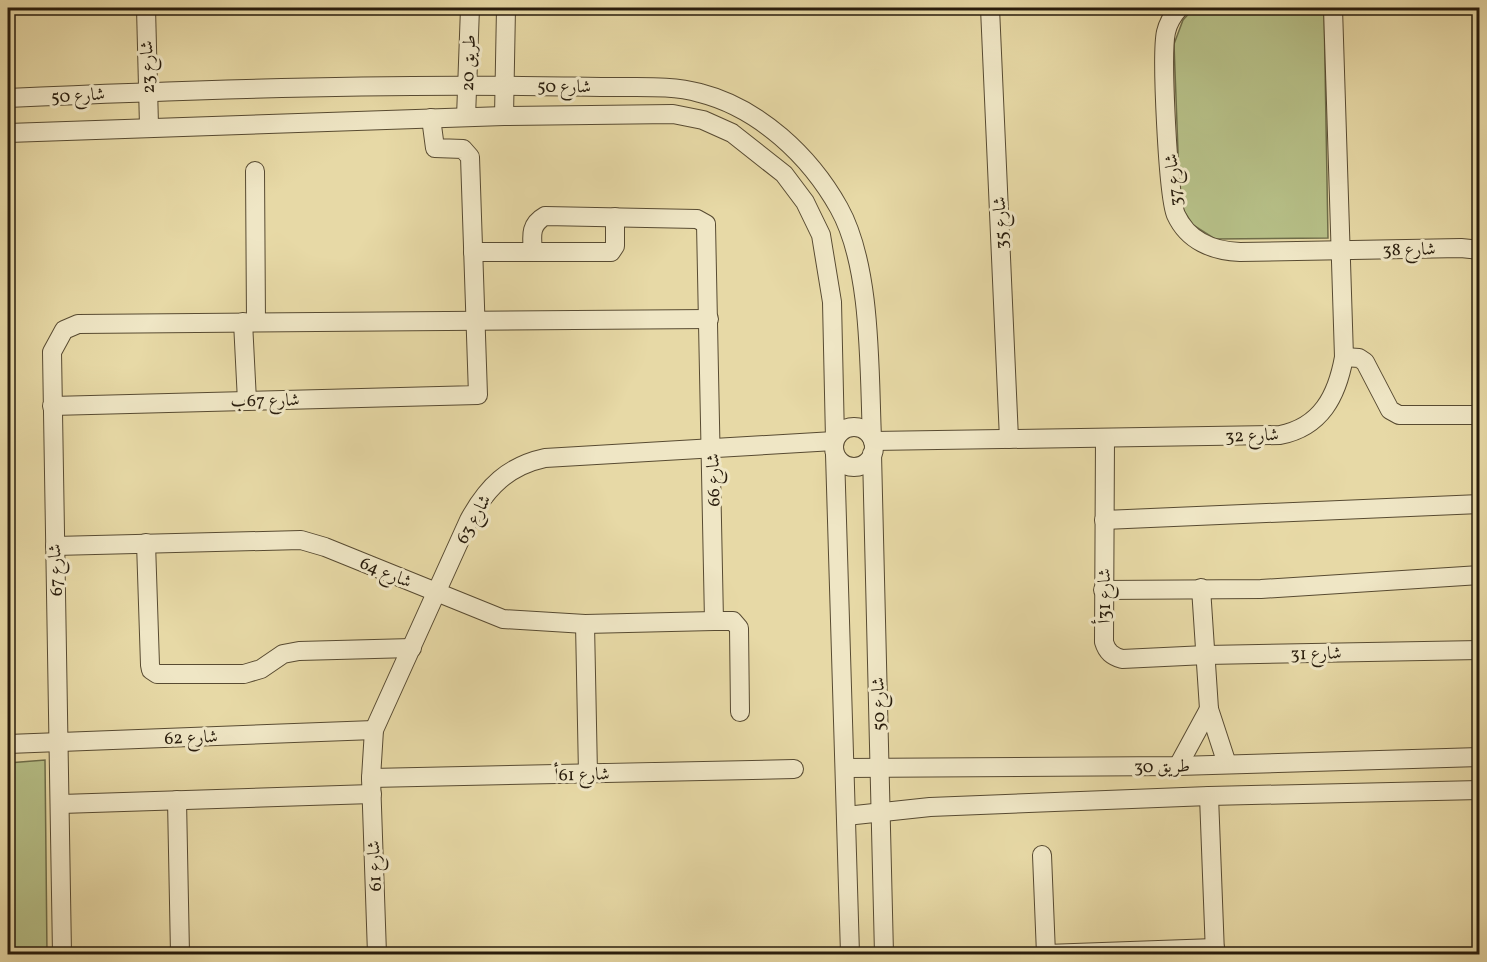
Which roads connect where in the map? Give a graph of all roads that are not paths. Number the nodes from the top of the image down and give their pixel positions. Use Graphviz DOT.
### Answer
graph roads {
  1 [pos="146,8"];
  2 [pos="470,8"];
  3 [pos="506,8"];
  4 [pos="990,8"];
  5 [pos="1179,8"];
  6 [pos="1333,8"];
  7 [pos="468,86"];
  8 [pos="505,86"];
  9 [pos="148,91"];
  10 [pos="8,98"];
  11 [pos="504,116"];
  12 [pos="466,117"];
  13 [pos="431,118"];
  14 [pos="149,126"];
  15 [pos="8,133"];
  16 [pos="255,171"];
  17 [pos="615,217"];
  18 [pos="1339,250"];
  19 [pos="1479,250"];
  20 [pos="473,252"];
  21 [pos="533,252"];
  22 [pos="475,319"];
  23 [pos="709,319"];
  24 [pos="250,322"];
  25 [pos="1344,357"];
  26 [pos="246,401"];
  27 [pos="52,406"];
  28 [pos="1479,415"];
  29 [pos="1105,438"];
  30 [pos="1009,439"];
  31 [pos="872,444"];
  32 [pos="835,445"];
  33 [pos="712,448"];
  34 [pos="1479,504"];
  35 [pos="1104,520"];
  36 [pos="146,543"];
  37 [pos="54,546"];
  38 [pos="1479,575"];
  39 [pos="1201,588"];
  40 [pos="1103,590"];
  41 [pos="436,593"];
  42 [pos="714,621"];
  43 [pos="585,624"];
  44 [pos="412,648"];
  45 [pos="1479,650"];
  46 [pos="1206,655"];
  47 [pos="1209,709"];
  48 [pos="740,712"];
  49 [pos="374,730"];
  50 [pos="60,742"];
  51 [pos="8,744"];
  52 [pos="1479,757"];
  53 [pos="1227,764"];
  54 [pos="1178,766"];
  55 [pos="879,767"];
  56 [pos="845,768"];
  57 [pos="794,769"];
  58 [pos="588,774"];
  59 [pos="371,786"];
  60 [pos="1479,790"];
  61 [pos="1209,796"];
  62 [pos="177,800"];
  63 [pos="61,804"];
  64 [pos="880,814"];
  65 [pos="846,816"];
  66 [pos="1042,855"];
  67 [pos="1215,951"];
  68 [pos="62,954"];
  69 [pos="180,954"];
  70 [pos="377,954"];
  71 [pos="850,954"];
  72 [pos="884,954"];
  73 [pos="1046,954"];
  1 -- 9 [label="street, شارع 23"];
  2 -- 7 [label="street, طريق 20"];
  3 -- 8 [label="street, طريق 20"];
  4 -- 30 [label="street, شارع 35"];
  5 -- 18 [label="street, شارع 37"];
  6 -- 18 [label="street, شارع 32"];
  7 -- 8 [label="street, شارع 50"];
  7 -- 9 [label="street, شارع 50"];
  7 -- 12 [label="street, طريق 20"];
  8 -- 11 [label="street, طريق 20"];
  8 -- 31 [label="street, شارع 50"];
  9 -- 10 [label="street, شارع 50"];
  9 -- 14 [label="street, شارع 23"];
  11 -- 12 [label="street, شارع 50"];
  11 -- 32 [label="street, شارع 50"];
  12 -- 13 [label="street, شارع 50"];
  13 -- 14 [label="street, شارع 50"];
  13 -- 20 [label="street"];
  14 -- 15 [label="street, شارع 50"];
  16 -- 24 [label="street"];
  17 -- 21 [label="street"];
  17 -- 21 [label="street"];
  17 -- 23 [label="street, شارع 66"];
  18 -- 19 [label="street, شارع 38"];
  18 -- 25 [label="street, شارع 32"];
  20 -- 21 [label="street"];
  20 -- 22 [label="street"];
  22 -- 23 [label="street"];
  22 -- 24 [label="street"];
  22 -- 26 [label="street, شارع 67ب"];
  23 -- 33 [label="street, شارع 66"];
  24 -- 26 [label="street"];
  24 -- 27 [label="street, شارع 67"];
  25 -- 28 [label="street"];
  25 -- 29 [label="street, شارع 32"];
  26 -- 27 [label="street, شارع 67ب"];
  27 -- 37 [label="street, شارع 67"];
  29 -- 30 [label="street, شارع 32"];
  29 -- 35 [label="street, شارع 31أ"];
  30 -- 31 [label="street, شارع 32"];
  31 -- 32 [label="street"];
  31 -- 32 [label="street"];
  31 -- 55 [label="street, شارع 50"];
  32 -- 33 [label="street, شارع 63"];
  32 -- 56 [label="street, شارع 50"];
  33 -- 41 [label="street, شارع 63"];
  33 -- 42 [label="street, شارع 66"];
  34 -- 35 [label="street"];
  35 -- 40 [label="street, شارع 31أ"];
  36 -- 37 [label="street, شارع 64"];
  36 -- 41 [label="street, شارع 64"];
  36 -- 44 [label="street"];
  37 -- 50 [label="street, شارع 67"];
  38 -- 39 [label="street"];
  39 -- 40 [label="street"];
  39 -- 46 [label="street"];
  40 -- 46 [label="street, شارع 31أ"];
  41 -- 43 [label="street, شارع 64"];
  41 -- 44 [label="street, شارع 63"];
  42 -- 43 [label="street, شارع 64"];
  42 -- 48 [label="street"];
  43 -- 58 [label="street"];
  44 -- 49 [label="street, شارع 63"];
  45 -- 46 [label="street, شارع 31"];
  46 -- 47 [label="street"];
  47 -- 53 [label="street"];
  47 -- 54 [label="street"];
  49 -- 50 [label="street, شارع 62"];
  49 -- 59 [label="street, شارع 63"];
  50 -- 51 [label="street, شارع 62"];
  50 -- 63 [label="street, شارع 67"];
  52 -- 53 [label="street, طريق 30"];
  53 -- 54 [label="street, طريق 30"];
  54 -- 55 [label="street, طريق 30"];
  55 -- 56 [label="street, طريق 30"];
  55 -- 64 [label="street, شارع 50"];
  56 -- 65 [label="street, شارع 50"];
  57 -- 58 [label="street, شارع 61أ"];
  58 -- 59 [label="street, شارع 61أ"];
  59 -- 62 [label="street"];
  59 -- 70 [label="street, شارع 61"];
  60 -- 61 [label="street, طريق 30"];
  61 -- 64 [label="street, طريق 30"];
  61 -- 67 [label="street"];
  62 -- 63 [label="street"];
  62 -- 69 [label="street"];
  63 -- 68 [label="street, شارع 67"];
  64 -- 65 [label="street, طريق 30"];
  64 -- 72 [label="street, شارع 50"];
  65 -- 71 [label="street, شارع 50"];
  66 -- 73 [label="street"];
  67 -- 73 [label="street"];
}
